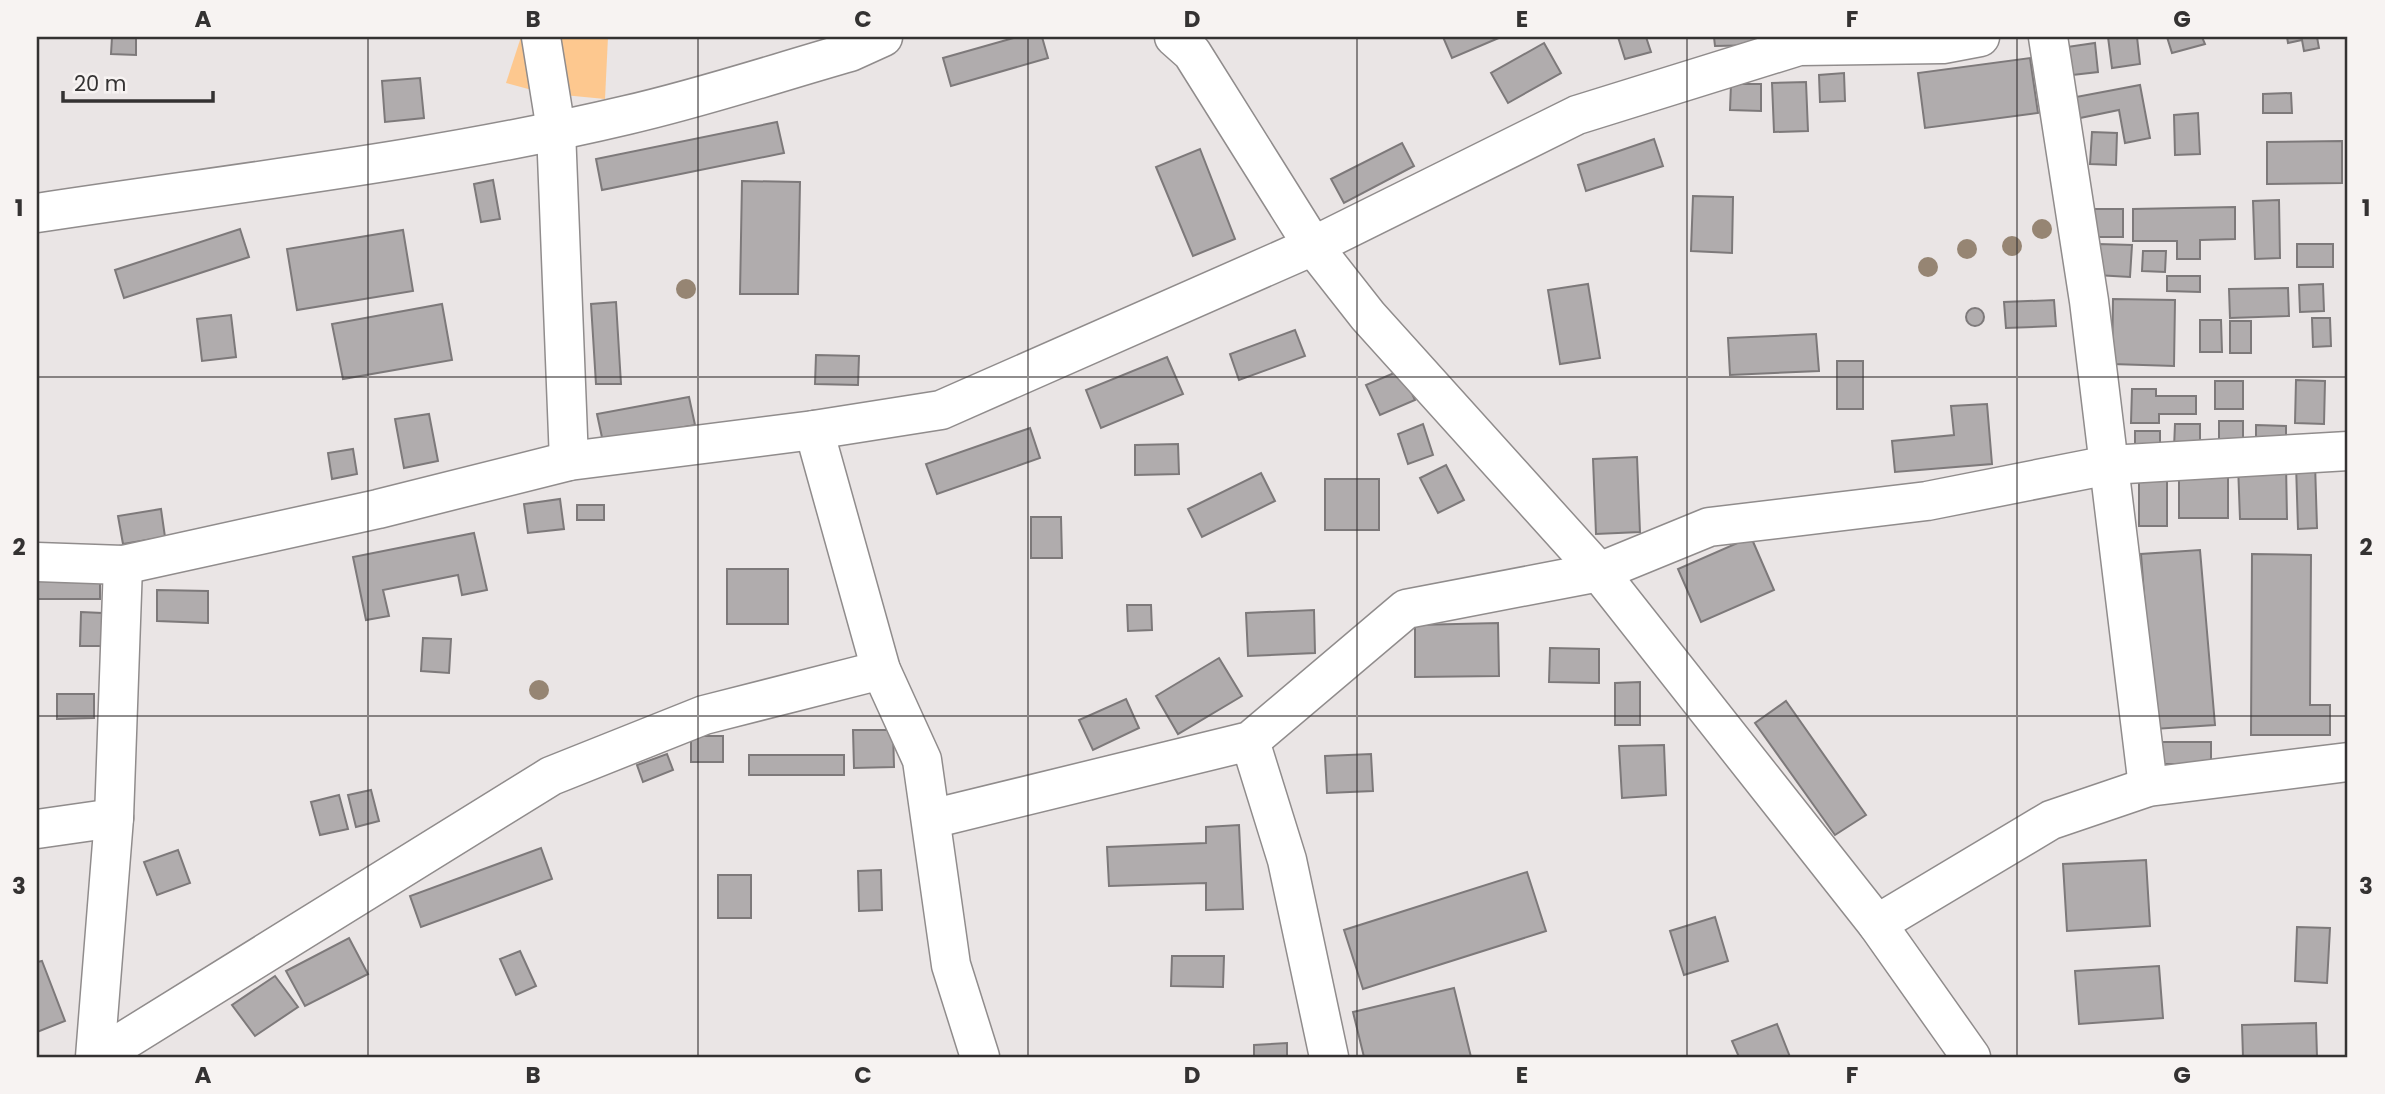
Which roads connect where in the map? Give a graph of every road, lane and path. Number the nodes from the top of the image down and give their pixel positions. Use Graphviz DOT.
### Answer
graph roads {
  1 [pos="543,37"];
  2 [pos="883,37"];
  3 [pos="1174,37"];
  4 [pos="1980,37"];
  5 [pos="2048,37"];
  6 [pos="1797,41"];
  7 [pos="1943,41"];
  8 [pos="556,130"];
  9 [pos="37,213"];
  10 [pos="1313,246"];
  11 [pos="814,430"];
  12 [pos="2348,451"];
  13 [pos="569,461"];
  14 [pos="2109,465"];
  15 [pos="37,562"];
  16 [pos="123,565"];
  17 [pos="1598,572"];
  18 [pos="881,670"];
  19 [pos="1250,741"];
  20 [pos="2348,762"];
  21 [pos="2148,787"];
  22 [pos="114,818"];
  23 [pos="931,819"];
  24 [pos="37,830"];
  25 [pos="1877,924"];
  26 [pos="97,1057"];
  27 [pos="981,1057"];
  28 [pos="1329,1057"];
  29 [pos="1970,1057"];
  1 -- 8 [label="street"];
  2 -- 8 [label="street"];
  3 -- 10 [label="street"];
  4 -- 7 [label="street"];
  5 -- 14 [label="street"];
  6 -- 7 [label="street"];
  6 -- 10 [label="street"];
  8 -- 9 [label="street"];
  8 -- 13 [label="street"];
  10 -- 11 [label="street"];
  10 -- 17 [label="street"];
  11 -- 13 [label="street"];
  11 -- 18 [label="street"];
  12 -- 14 [label="street"];
  13 -- 16 [label="street"];
  14 -- 17 [label="street"];
  14 -- 21 [label="street"];
  15 -- 16 [label="street"];
  16 -- 22 [label="street"];
  17 -- 19 [label="street"];
  17 -- 25 [label="street"];
  18 -- 23 [label="street"];
  18 -- 26 [label="street"];
  19 -- 23 [label="street"];
  19 -- 28 [label="street"];
  20 -- 21 [label="street"];
  21 -- 25 [label="street"];
  22 -- 24 [label="street"];
  22 -- 26 [label="street"];
  23 -- 27 [label="street"];
  25 -- 29 [label="street"];
}
